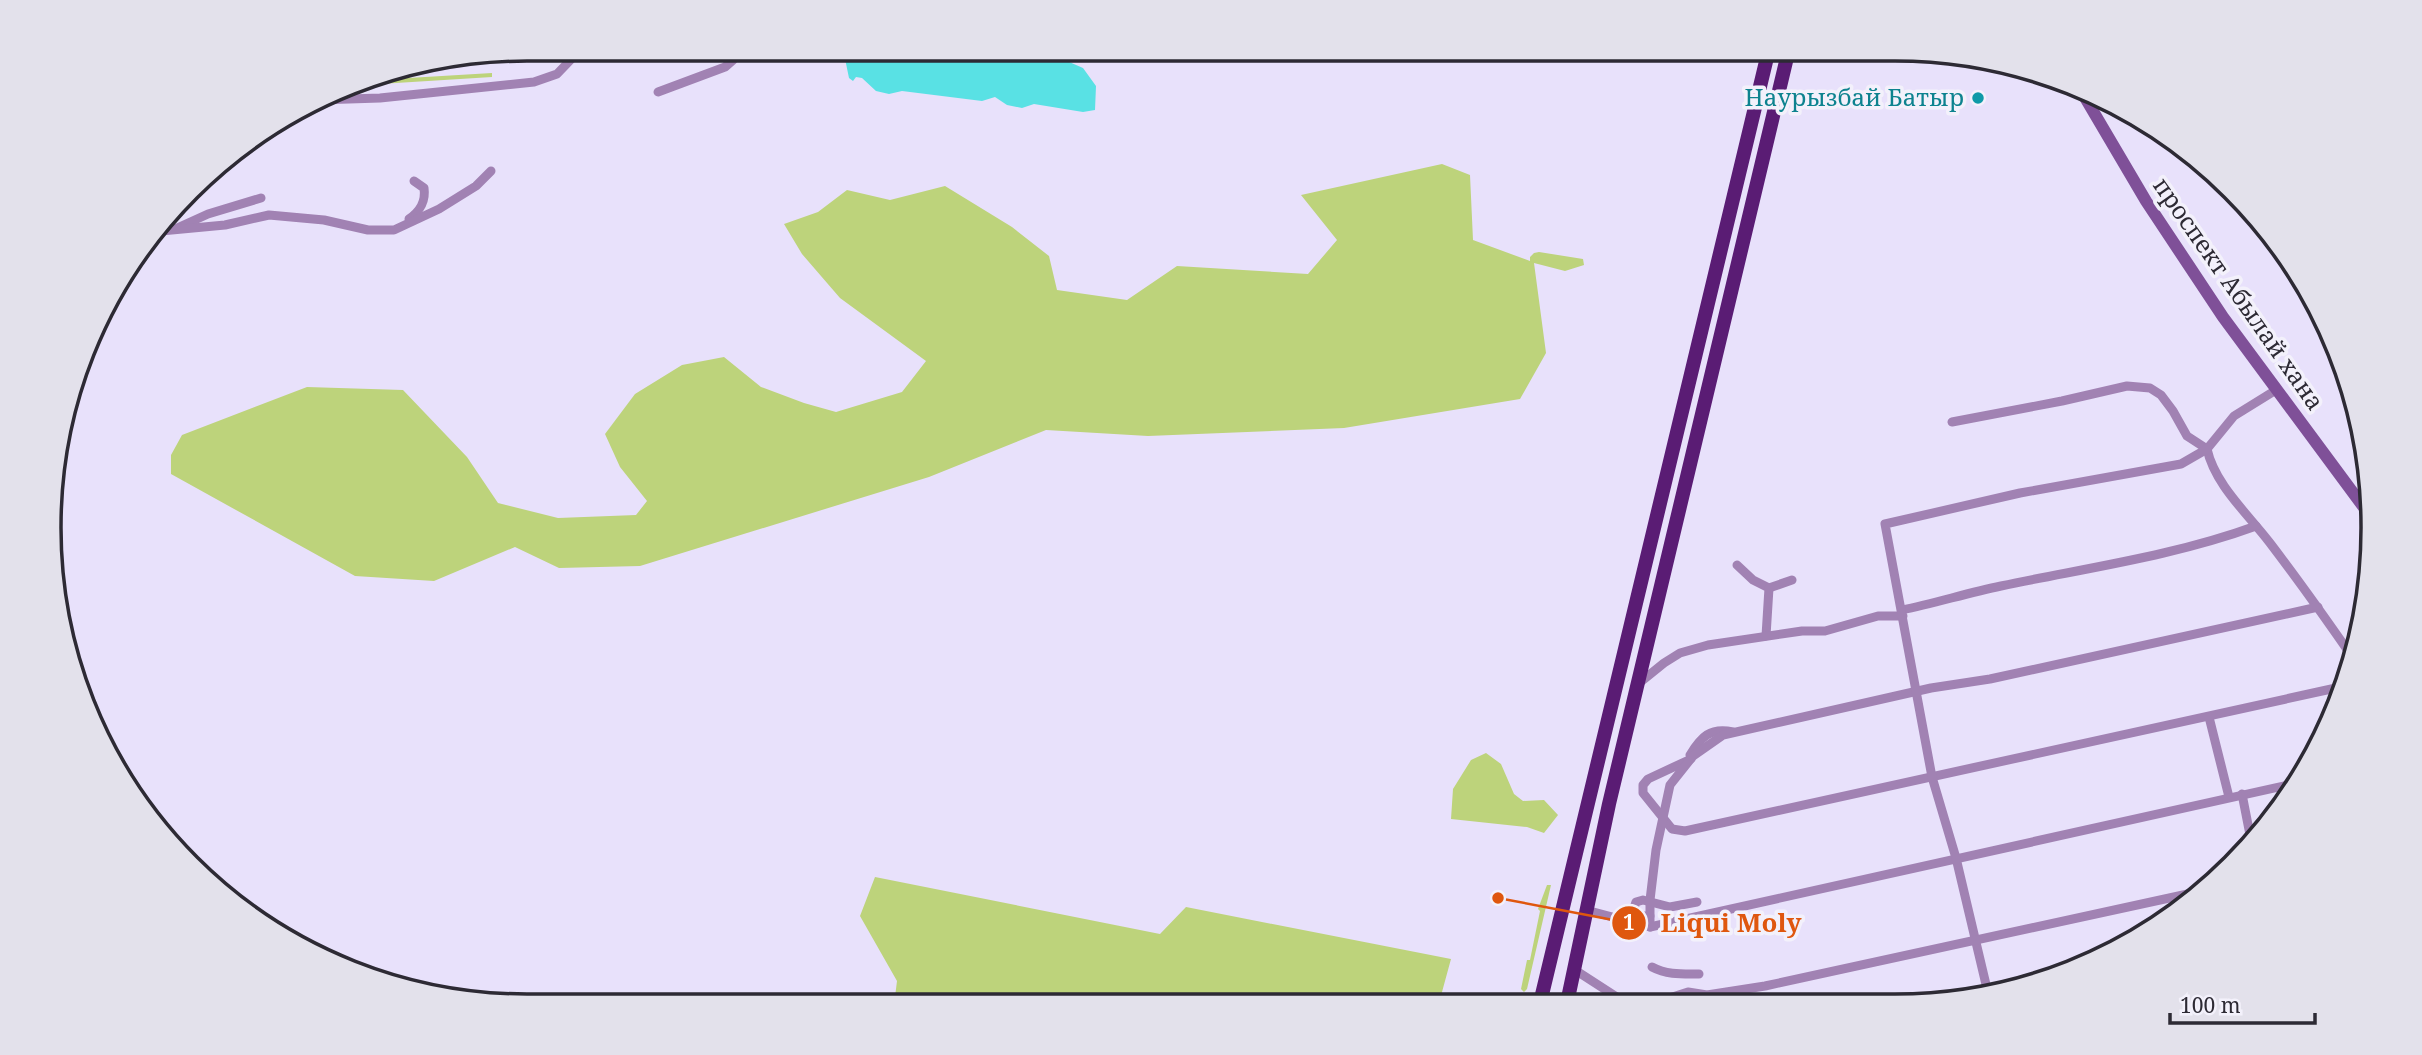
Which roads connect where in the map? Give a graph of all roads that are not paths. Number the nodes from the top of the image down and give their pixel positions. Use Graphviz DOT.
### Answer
graph roads {
  1 [pos="569,61"];
  2 [pos="732,61"];
  3 [pos="1766,61"];
  4 [pos="1786,61"];
  5 [pos="658,92"];
  6 [pos="352,96"];
  7 [pos="2089,104"];
  8 [pos="491,172"];
  9 [pos="414,181"];
  10 [pos="261,198"];
  11 [pos="170,229"];
  12 [pos="396,229"];
  13 [pos="169,231"];
  14 [pos="2276,390"];
  15 [pos="1952,422"];
  16 [pos="2207,449"];
  17 [pos="2360,503"];
  18 [pos="2256,526"];
  19 [pos="1737,565"];
  20 [pos="1792,580"];
  21 [pos="1769,588"];
  22 [pos="2318,607"];
  23 [pos="1903,613"];
  24 [pos="1766,636"];
  25 [pos="2345,647"];
  26 [pos="1638,684"];
  27 [pos="2331,690"];
  28 [pos="1917,691"];
  29 [pos="2209,717"];
  30 [pos="1691,759"];
  31 [pos="1932,777"];
  32 [pos="2283,786"];
  33 [pos="2242,794"];
  34 [pos="2229,797"];
  35 [pos="1662,820"];
  36 [pos="2249,830"];
  37 [pos="1956,858"];
  38 [pos="2179,896"];
  39 [pos="1650,902"];
  40 [pos="1698,902"];
  41 [pos="1586,910"];
  42 [pos="1650,916"];
  43 [pos="1650,927"];
  44 [pos="1977,941"];
  45 [pos="1652,967"];
  46 [pos="1575,970"];
  47 [pos="1677,974"];
  48 [pos="1699,974"];
  49 [pos="1986,985"];
  50 [pos="1542,994"];
  51 [pos="1568,994"];
  52 [pos="1612,994"];
  53 [pos="1682,994"];
  54 [pos="1701,994"];
  55 [pos="1705,994"];
  56 [pos="1713,994"];
  1 -- 6 [label="street"];
  2 -- 5 [label="street"];
  3 -- 50 [label="highway"];
  4 -- 26 [label="highway"];
  7 -- 14 [label="main road, проспект Абылай хана"];
  8 -- 12 [label="street"];
  9 -- 12 [label="street"];
  10 -- 11 [label="street"];
  12 -- 13 [label="street"];
  14 -- 16 [label="street"];
  14 -- 17 [label="main road, проспект Абылай хана"];
  15 -- 16 [label="street"];
  16 -- 18 [label="street"];
  16 -- 23 [label="street"];
  18 -- 22 [label="street"];
  18 -- 23 [label="street"];
  19 -- 21 [label="street"];
  20 -- 21 [label="street"];
  21 -- 24 [label="street"];
  22 -- 25 [label="street"];
  22 -- 28 [label="street"];
  23 -- 24 [label="street"];
  23 -- 28 [label="street"];
  24 -- 26 [label="street"];
  26 -- 41 [label="highway"];
  27 -- 29 [label="street"];
  28 -- 30 [label="street"];
  28 -- 31 [label="street"];
  29 -- 31 [label="street"];
  29 -- 34 [label="street"];
  30 -- 35 [label="street"];
  30 -- 35 [label="street"];
  31 -- 35 [label="street"];
  31 -- 37 [label="street"];
  32 -- 33 [label="street"];
  33 -- 34 [label="street"];
  33 -- 36 [label="street"];
  34 -- 37 [label="street"];
  35 -- 39 [label="street"];
  37 -- 43 [label="street"];
  37 -- 44 [label="street"];
  38 -- 44 [label="street"];
  39 -- 40 [label="street"];
  39 -- 42 [label="street"];
  39 -- 42 [label="street"];
  41 -- 43 [label="street"];
  41 -- 46 [label="highway"];
  42 -- 43 [label="street"];
  44 -- 49 [label="street"];
  44 -- 56 [label="street"];
  45 -- 47 [label="street"];
  46 -- 51 [label="highway"];
  46 -- 52 [label="street"];
  47 -- 48 [label="street"];
  47 -- 55 [label="street"];
  53 -- 54 [label="street"];
}
